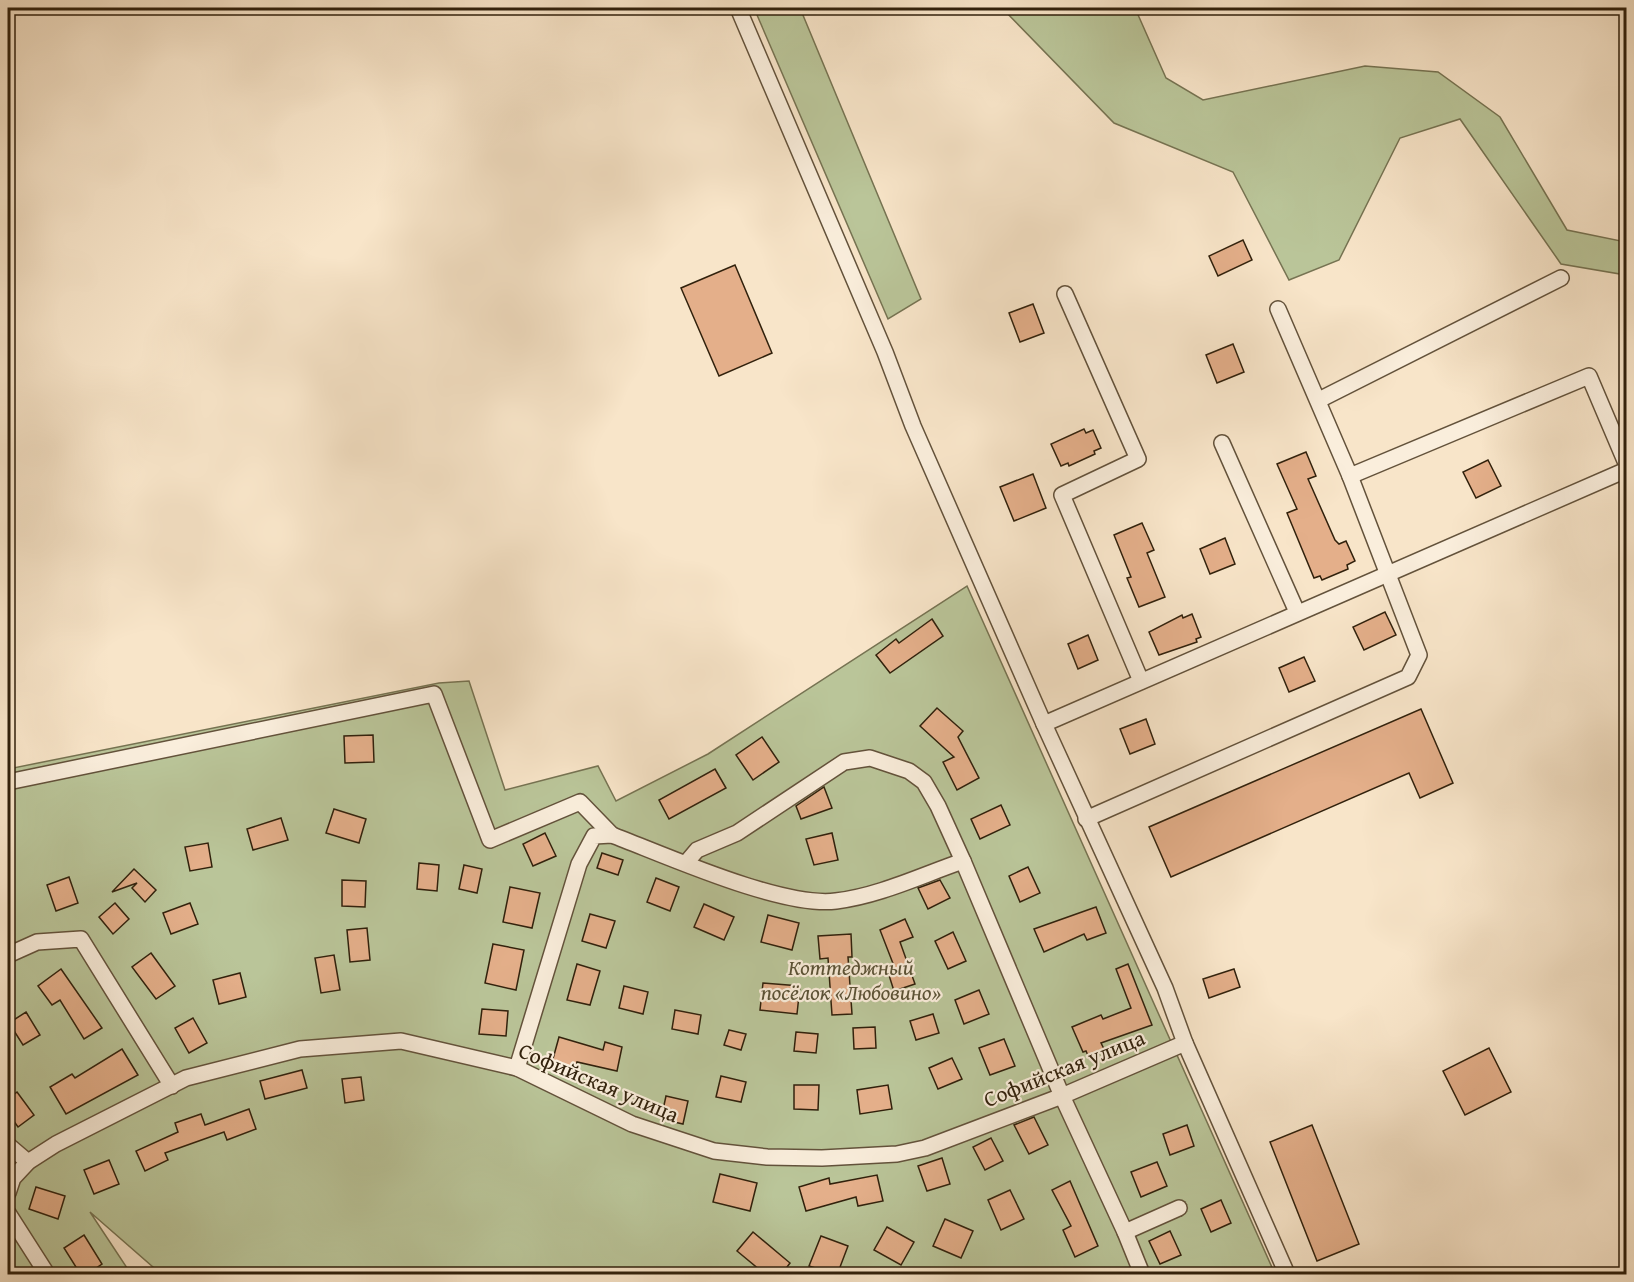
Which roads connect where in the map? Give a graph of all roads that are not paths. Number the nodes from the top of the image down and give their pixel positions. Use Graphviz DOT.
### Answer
graph roads {
  1 [pos="738,8"];
  2 [pos="1561,278"];
  3 [pos="1065,294"];
  4 [pos="1278,309"];
  5 [pos="1319,400"];
  6 [pos="1222,443"];
  7 [pos="1626,463"];
  8 [pos="1626,470"];
  9 [pos="1350,477"];
  10 [pos="1388,572"];
  11 [pos="1297,612"];
  12 [pos="1141,681"];
  13 [pos="1044,724"];
  14 [pos="8,782"];
  15 [pos="1086,819"];
  16 [pos="612,835"];
  17 [pos="963,861"];
  18 [pos="686,863"];
  19 [pos="8,955"];
  20 [pos="1185,1043"];
  21 [pos="517,1068"];
  22 [pos="172,1086"];
  23 [pos="1062,1096"];
  24 [pos="8,1145"];
  25 [pos="28,1162"];
  26 [pos="8,1193"];
  27 [pos="1179,1208"];
  28 [pos="8,1213"];
  29 [pos="1125,1232"];
  30 [pos="47,1275"];
  31 [pos="1142,1275"];
  32 [pos="1287,1275"];
  1 -- 13 [label="street"];
  2 -- 5 [label="street"];
  3 -- 12 [label="street"];
  4 -- 5 [label="street"];
  5 -- 9 [label="street"];
  6 -- 11 [label="street"];
  7 -- 9 [label="street"];
  8 -- 10 [label="street"];
  9 -- 10 [label="street"];
  10 -- 11 [label="street"];
  10 -- 15 [label="street"];
  11 -- 12 [label="street"];
  12 -- 13 [label="street"];
  13 -- 15 [label="street"];
  14 -- 16 [label="street"];
  15 -- 20 [label="street"];
  16 -- 18 [label="street"];
  16 -- 21 [label="street"];
  17 -- 18 [label="street"];
  17 -- 18 [label="street"];
  17 -- 23 [label="street"];
  19 -- 22 [label="street"];
  20 -- 23 [label="street, Софийская улица"];
  20 -- 32 [label="street"];
  21 -- 22 [label="street, Софийская улица"];
  21 -- 23 [label="street, Софийская улица"];
  22 -- 25 [label="street, Софийская улица"];
  23 -- 29 [label="street"];
  24 -- 25 [label="street"];
  25 -- 26 [label="street"];
  27 -- 29 [label="street"];
  28 -- 30 [label="street"];
  29 -- 31 [label="street"];
}
